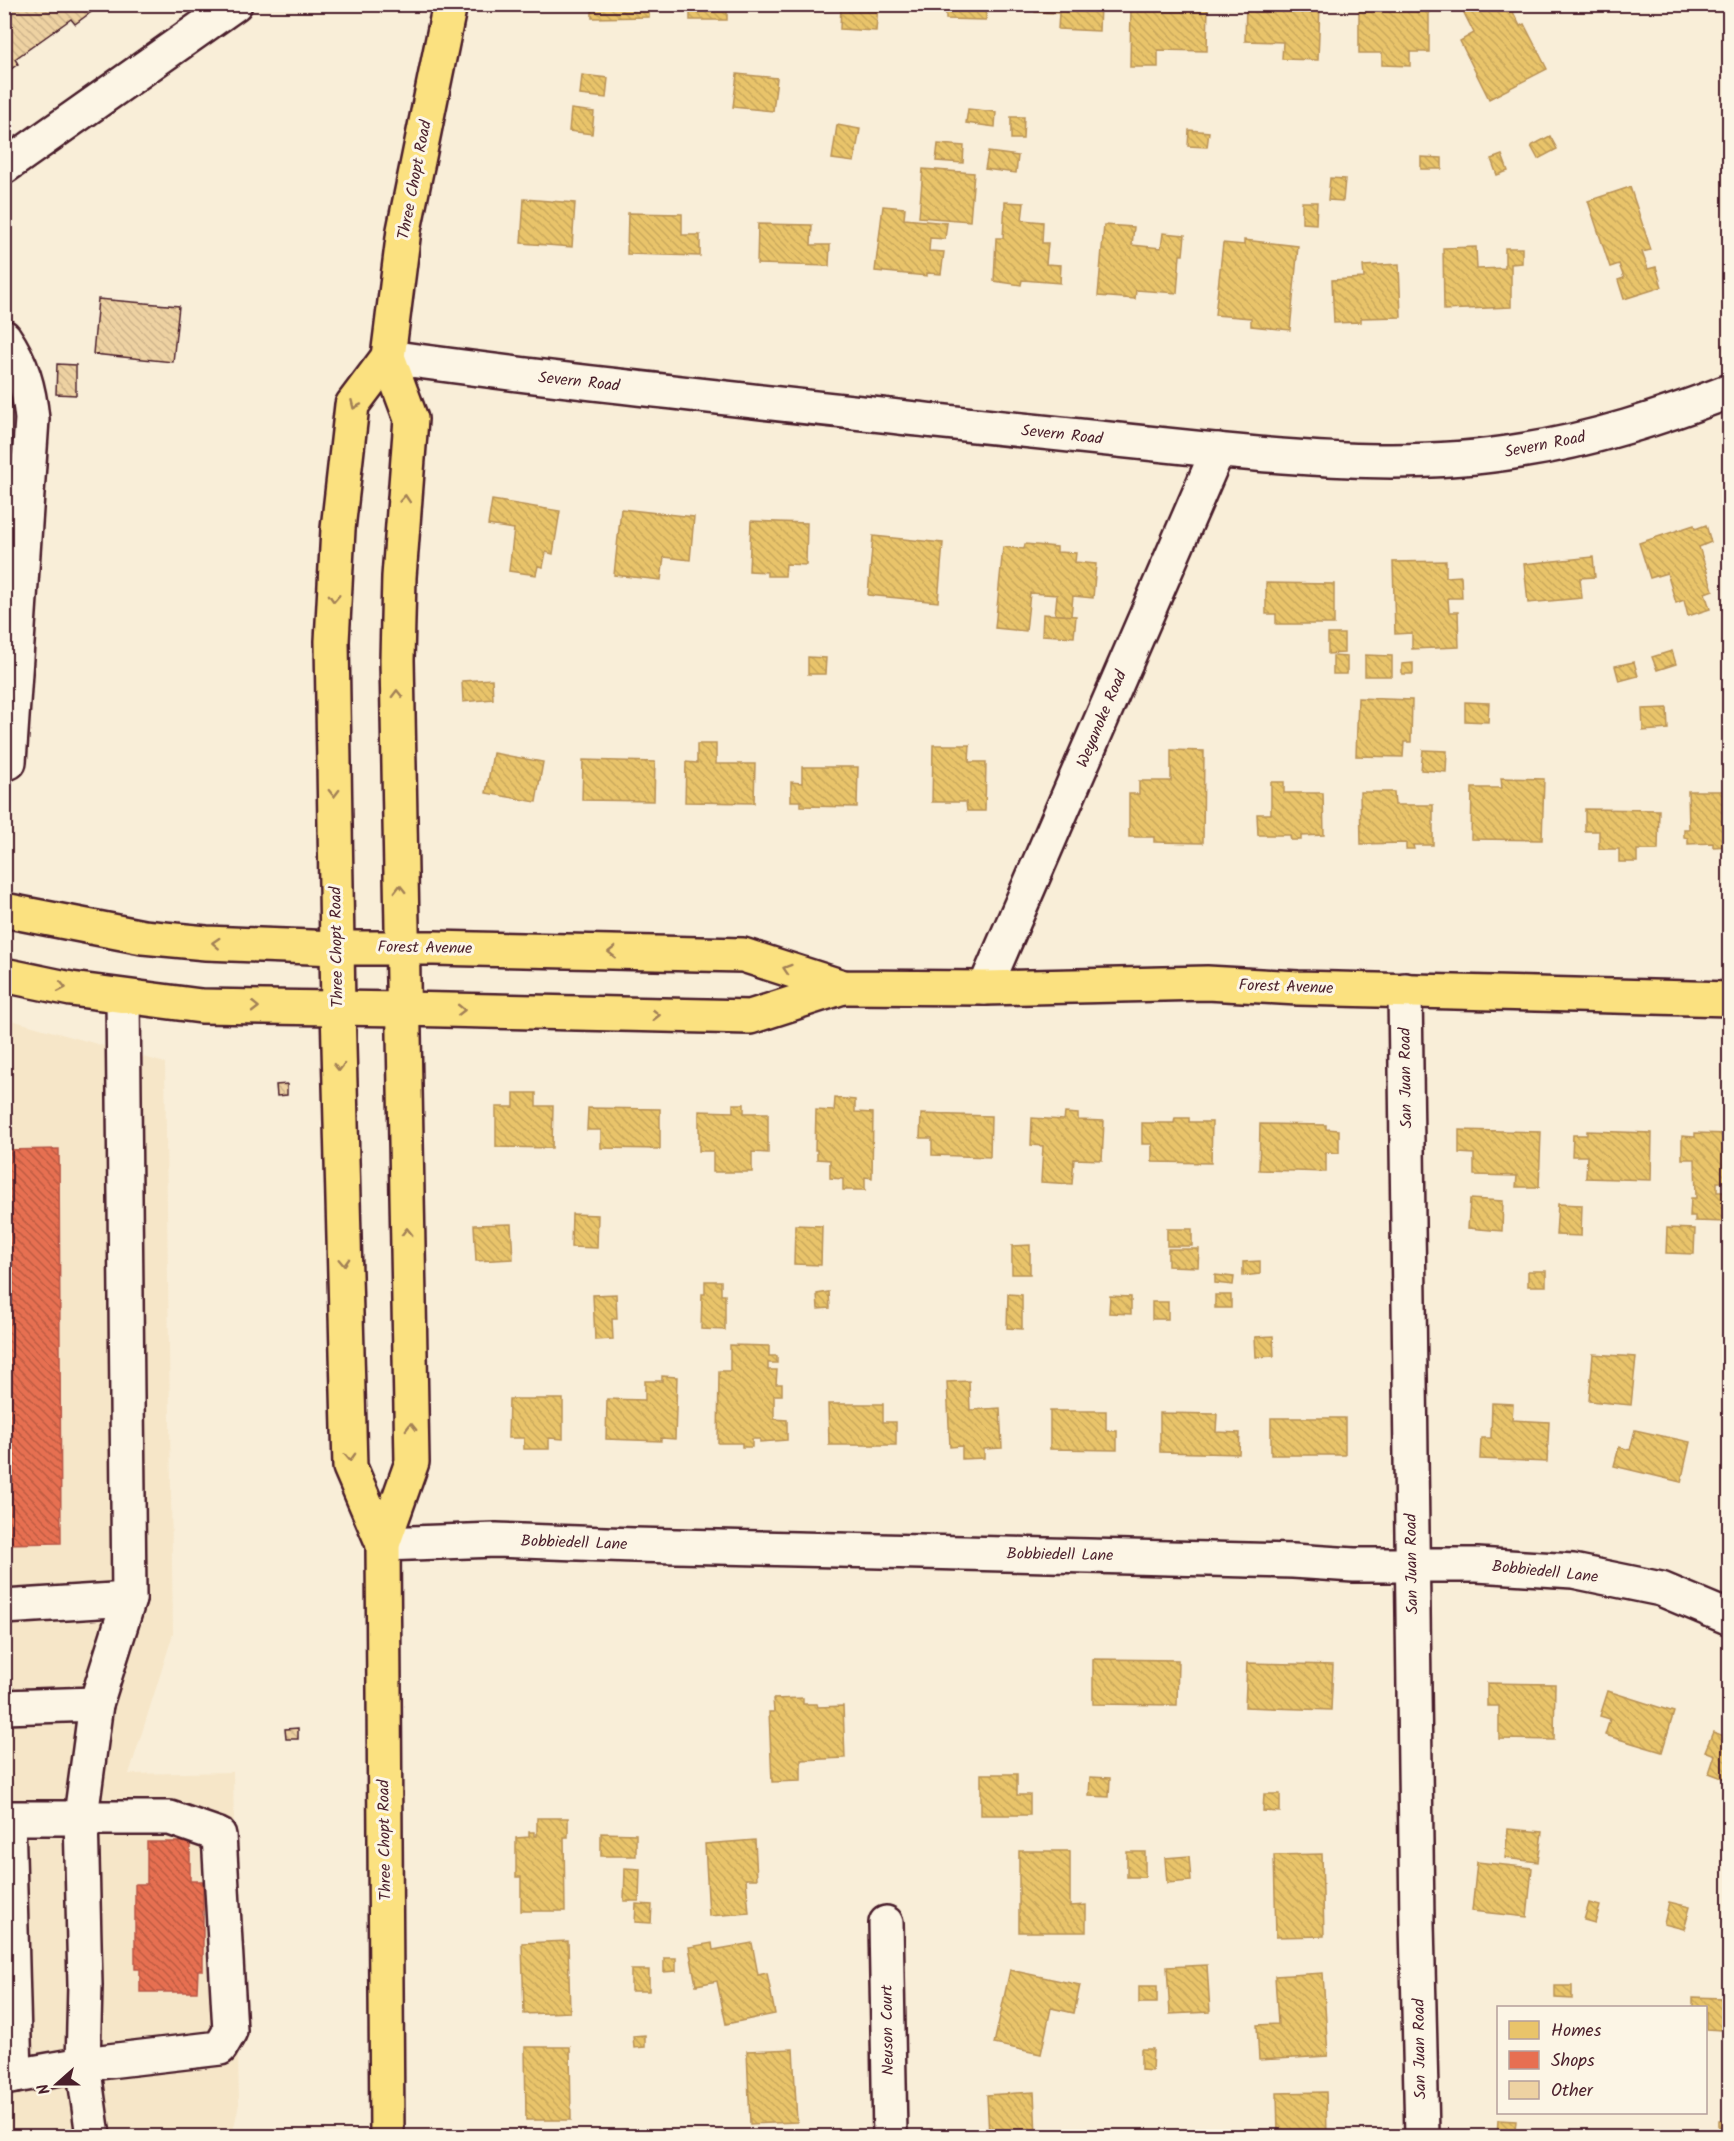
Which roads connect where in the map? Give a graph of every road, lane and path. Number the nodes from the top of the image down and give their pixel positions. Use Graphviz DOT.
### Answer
graph roads {
  1 [pos="235,4"];
  2 [pos="450,4"];
  3 [pos="4,167"];
  4 [pos="4,337"];
  5 [pos="388,357"];
  6 [pos="1730,391"];
  7 [pos="1218,450"];
  8 [pos="9,762"];
  9 [pos="4,910"];
  10 [pos="337,948"];
  11 [pos="401,948"];
  12 [pos="4,975"];
  13 [pos="843,987"];
  14 [pos="985,988"];
  15 [pos="1405,990"];
  16 [pos="123,997"];
  17 [pos="1730,999"];
  18 [pos="338,1008"];
  19 [pos="403,1009"];
  20 [pos="383,1544"];
  21 [pos="1412,1565"];
  22 [pos="129,1599"];
  23 [pos="4,1607"];
  24 [pos="1730,1618"];
  25 [pos="96,1704"];
  26 [pos="4,1707"];
  27 [pos="81,1816"];
  28 [pos="6,1818"];
  29 [pos="886,1923"];
  30 [pos="83,2064"];
  31 [pos="10,2077"];
  32 [pos="93,2136"];
  33 [pos="387,2136"];
  34 [pos="890,2136"];
  35 [pos="1422,2136"];
  1 -- 3 [label="street"];
  2 -- 5 [label="main road, Three Chopt Road"];
  4 -- 8 [label="street"];
  5 -- 7 [label="street, Severn Road"];
  5 -- 10 [label="main road, Three Chopt Road, one-way"];
  11 -- 5 [label="main road, Three Chopt Road, one-way"];
  6 -- 7 [label="street, Severn Road"];
  7 -- 14 [label="street, Weyanoke Road"];
  10 -- 9 [label="main road, Forest Avenue, one-way"];
  10 -- 11 [label="main road, Forest Avenue"];
  10 -- 18 [label="main road, Three Chopt Road"];
  13 -- 11 [label="main road, Forest Avenue, one-way"];
  11 -- 19 [label="main road, Three Chopt Road"];
  12 -- 16 [label="main road, Forest Avenue, one-way"];
  13 -- 14 [label="main road, Forest Avenue"];
  19 -- 13 [label="main road, Forest Avenue, one-way"];
  14 -- 15 [label="main road, Forest Avenue"];
  15 -- 17 [label="main road, Forest Avenue"];
  15 -- 21 [label="street, San Juan Road"];
  16 -- 18 [label="main road, Forest Avenue, one-way"];
  16 -- 22 [label="street"];
  18 -- 19 [label="main road, Forest Avenue"];
  18 -- 20 [label="main road, Three Chopt Road, one-way"];
  20 -- 19 [label="main road, Three Chopt Road, one-way"];
  20 -- 21 [label="street, Bobbiedell Lane"];
  20 -- 33 [label="main road, Three Chopt Road"];
  21 -- 24 [label="street, Bobbiedell Lane"];
  21 -- 35 [label="street, San Juan Road"];
  22 -- 23 [label="street"];
  22 -- 25 [label="street"];
  25 -- 26 [label="street"];
  25 -- 27 [label="street"];
  27 -- 28 [label="street"];
  27 -- 30 [label="street"];
  27 -- 30 [label="street"];
  28 -- 31 [label="street"];
  29 -- 34 [label="street, Neuson Court"];
  30 -- 31 [label="street"];
  30 -- 32 [label="street"];
}
